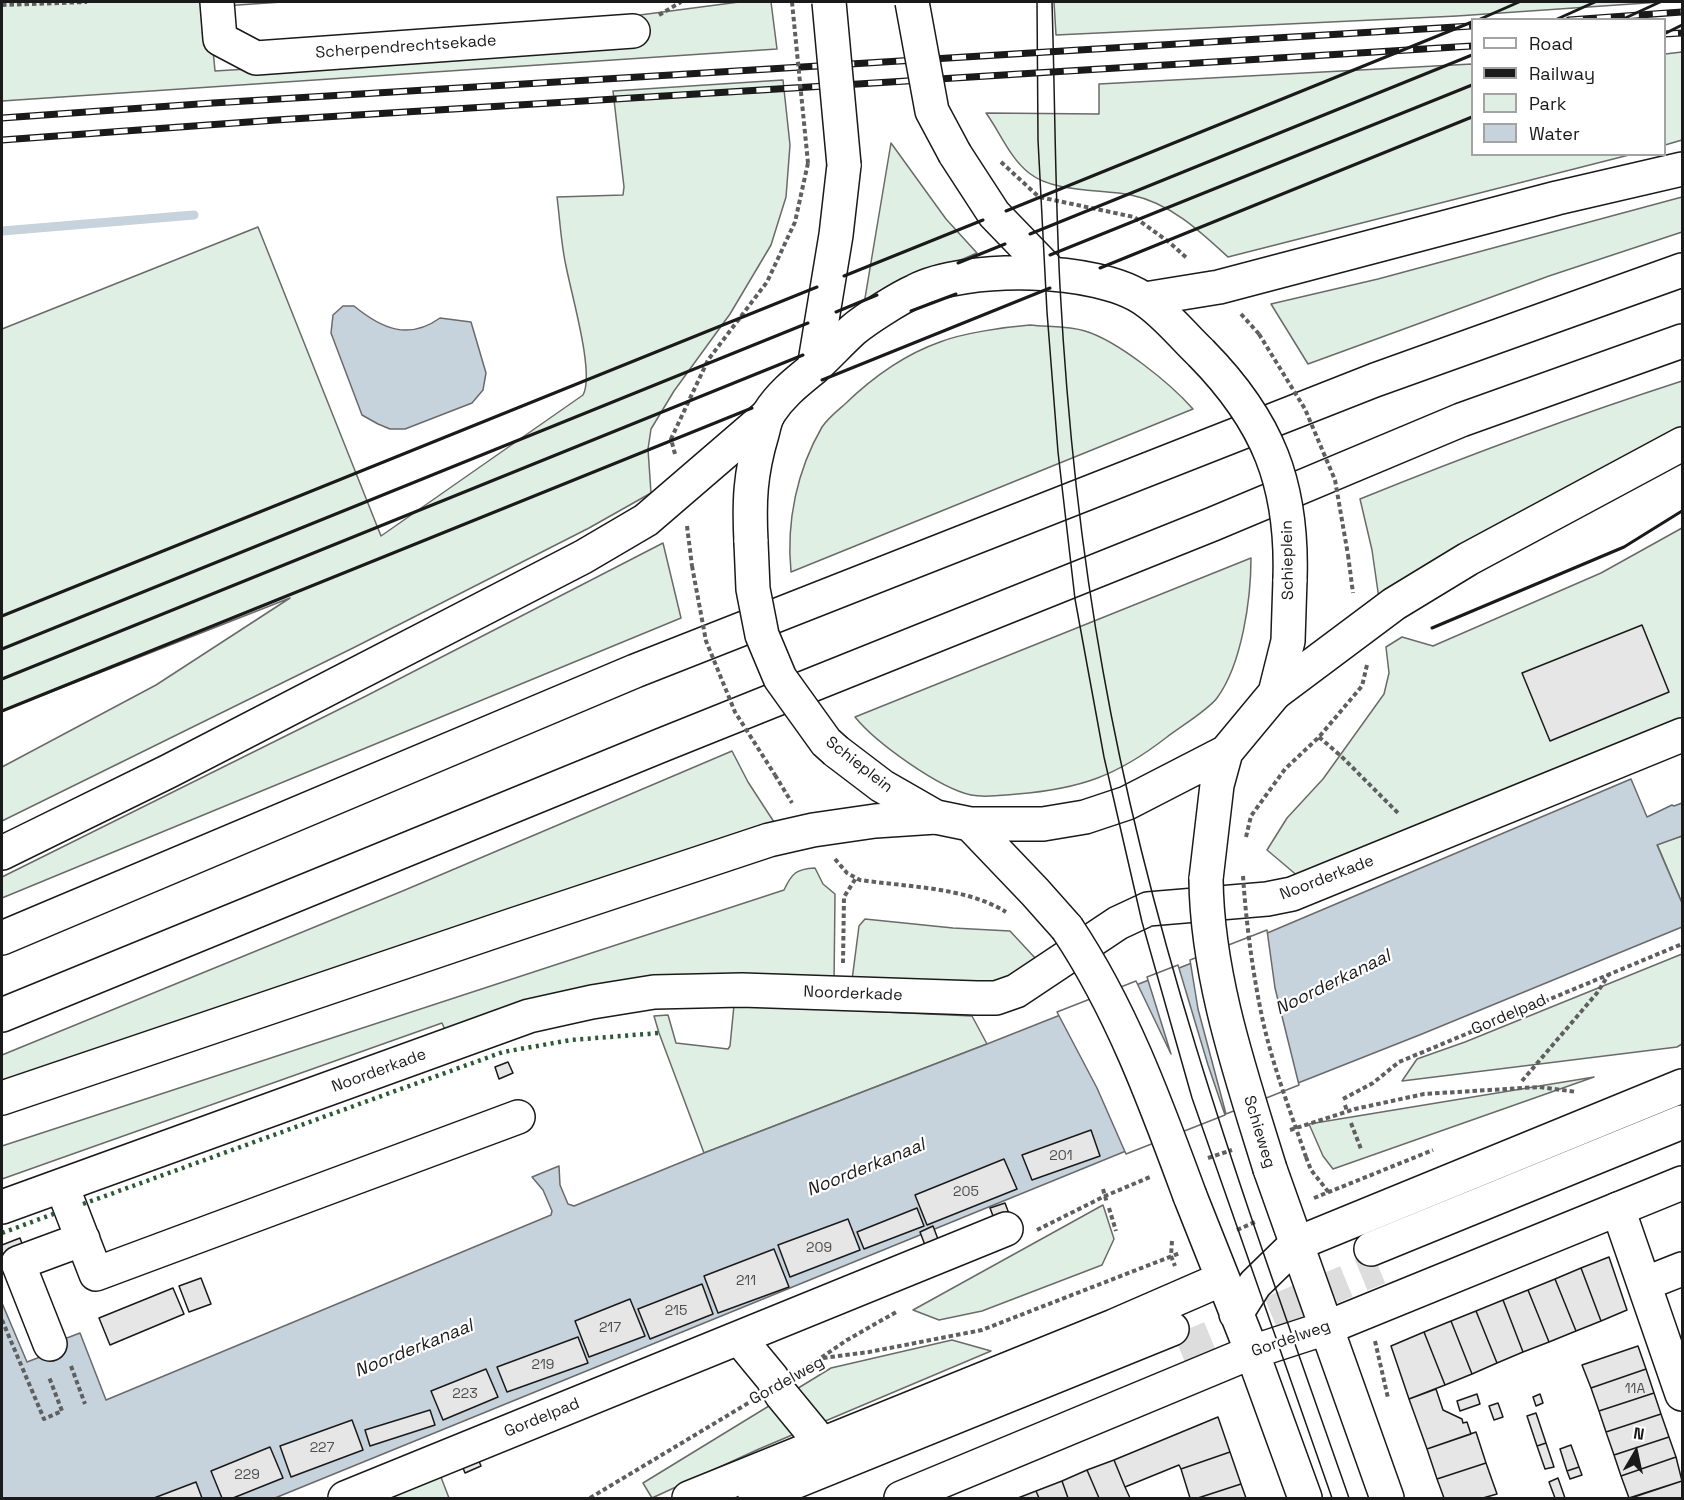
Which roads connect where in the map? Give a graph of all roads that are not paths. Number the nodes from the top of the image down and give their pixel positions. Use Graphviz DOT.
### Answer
graph roads {
  1 [pos="217,2"];
  2 [pos="829,2"];
  3 [pos="912,2"];
  4 [pos="633,31"];
  5 [pos="1683,169"];
  6 [pos="1683,270"];
  7 [pos="1052,274"];
  8 [pos="1145,299"];
  9 [pos="1683,341"];
  10 [pos="814,368"];
  11 [pos="768,415"];
  12 [pos="1683,444"];
  13 [pos="1275,693"];
  14 [pos="1683,735"];
  15 [pos="1226,752"];
  16 [pos="936,817"];
  17 [pos="970,824"];
  18 [pos="2,853"];
  19 [pos="2,938"];
  20 [pos="2,1015"];
  21 [pos="1683,1086"];
  22 [pos="2,1098"];
  23 [pos="518,1117"];
  24 [pos="1683,1122"];
  25 [pos="1683,1145"];
  26 [pos="1683,1183"];
  27 [pos="62,1186"];
  28 [pos="2,1207"];
  29 [pos="1618,1209"];
  30 [pos="1006,1229"];
  31 [pos="83,1239"];
  32 [pos="1296,1244"];
  33 [pos="1683,1269"];
  34 [pos="1222,1280"];
  35 [pos="1644,1284"];
  36 [pos="1236,1314"];
  37 [pos="1326,1328"];
  38 [pos="739,1338"];
  39 [pos="1252,1352"];
  40 [pos="55,1359"];
  41 [pos="1679,1373"];
  42 [pos="819,1446"];
  43 [pos="345,1498"];
  44 [pos="689,1498"];
  45 [pos="755,1498"];
  46 [pos="812,1498"];
  47 [pos="901,1498"];
  48 [pos="1305,1498"];
  49 [pos="1388,1498"];
  1 -- 4 [label="main road, Scherpendrechtsekade"];
  2 -- 10 [label="main road, bridge"];
  3 -- 7 [label="main road, bridge"];
  5 -- 8 [label="main road"];
  6 -- 19 [label="main road"];
  7 -- 8 [label="main road, Schieplein"];
  7 -- 10 [label="main road, Schieplein"];
  8 -- 13 [label="main road, Schieplein, bridge"];
  9 -- 20 [label="main road"];
  10 -- 11 [label="main road, Schieplein"];
  11 -- 16 [label="main road, Schieplein, bridge"];
  11 -- 18 [label="main road"];
  12 -- 13 [label="main road"];
  13 -- 15 [label="main road, Schieplein"];
  14 -- 27 [label="main road, Noorderkade"];
  15 -- 17 [label="main road, Schieplein"];
  15 -- 32 [label="main road, Schieweg, bridge"];
  16 -- 17 [label="main road, Schieplein"];
  16 -- 22 [label="main road"];
  17 -- 34 [label="main road, bridge"];
  21 -- 32 [label="main road"];
  23 -- 31 [label="main road"];
  24 -- 25 [label="main road"];
  26 -- 29 [label="main road, Gordelweg"];
  27 -- 28 [label="main road, Noorderkade"];
  27 -- 31 [label="main road"];
  29 -- 35 [label="main road"];
  29 -- 37 [label="main road, Gordelweg"];
  30 -- 38 [label="main road, Gordelpad"];
  31 -- 40 [label="main road"];
  32 -- 36 [label="main road"];
  32 -- 37 [label="main road, Schieweg"];
  33 -- 35 [label="main road"];
  34 -- 36 [label="main road"];
  34 -- 42 [label="main road"];
  35 -- 41 [label="main road"];
  36 -- 39 [label="main road"];
  37 -- 39 [label="main road, Gordelweg"];
  37 -- 49 [label="main road, Schieweg"];
  38 -- 42 [label="main road"];
  38 -- 43 [label="main road, Gordelpad"];
  39 -- 47 [label="main road, Gordelweg"];
  39 -- 48 [label="main road"];
  42 -- 44 [label="main road"];
  45 -- 46 [label="main road"];
}
